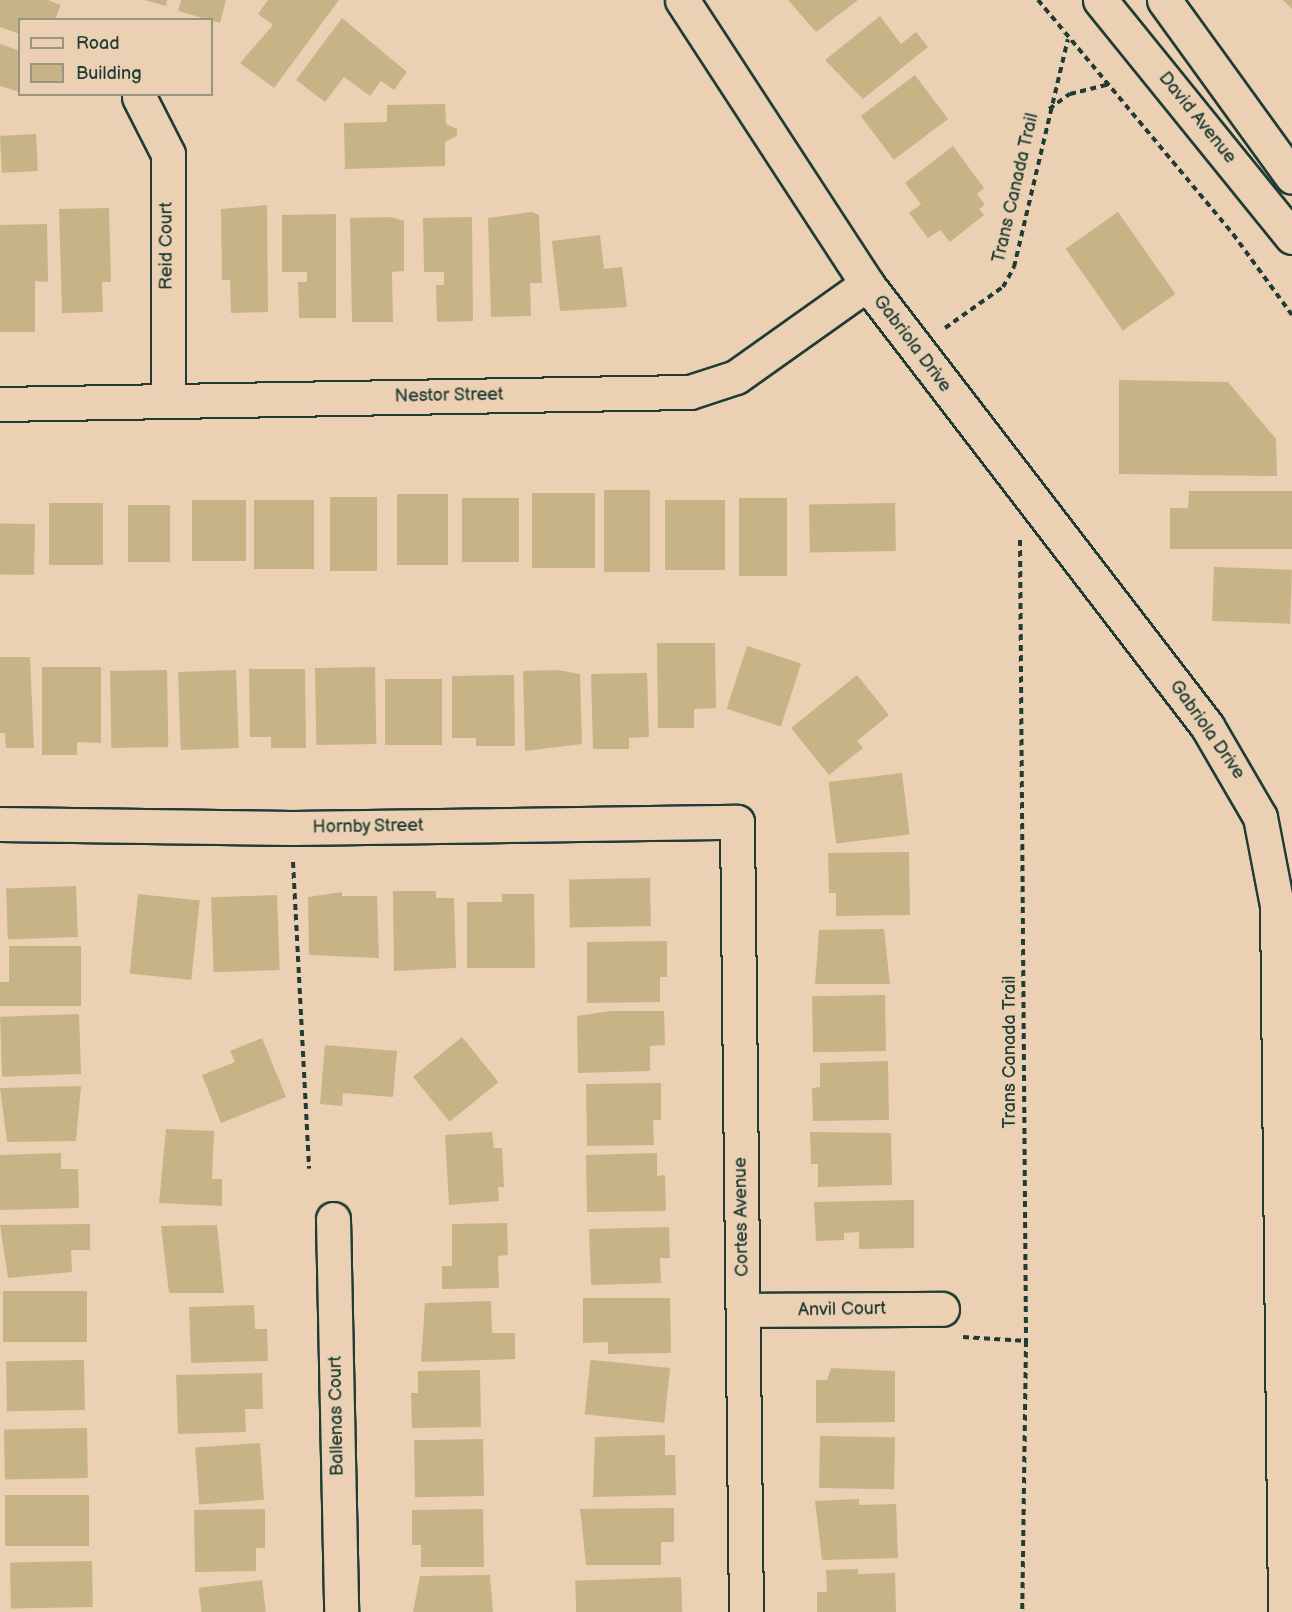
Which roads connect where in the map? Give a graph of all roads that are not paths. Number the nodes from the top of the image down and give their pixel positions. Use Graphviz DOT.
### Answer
graph roads {
  1 [pos="682,0"];
  2 [pos="1100,0"];
  3 [pos="1164,0"];
  4 [pos="139,97"];
  5 [pos="1292,177"];
  6 [pos="1292,237"];
  7 [pos="867,284"];
  8 [pos="168,401"];
  9 [pos="0,404"];
  10 [pos="737,822"];
  11 [pos="0,824"];
  12 [pos="1284,905"];
  13 [pos="333,1219"];
  14 [pos="1287,1230"];
  15 [pos="942,1309"];
  16 [pos="743,1310"];
  17 [pos="341,1612"];
  18 [pos="746,1612"];
  19 [pos="1285,1612"];
  1 -- 7 [label="street, Gabriola Drive"];
  2 -- 6 [label="street, David Avenue"];
  3 -- 5 [label="street"];
  4 -- 8 [label="street, Reid Court"];
  7 -- 8 [label="street, Nestor Street"];
  7 -- 12 [label="street, Gabriola Drive"];
  8 -- 9 [label="street, Nestor Street"];
  10 -- 11 [label="street, Hornby Street"];
  10 -- 16 [label="street, Cortes Avenue"];
  12 -- 14 [label="street, Gabriola Drive"];
  13 -- 17 [label="street, Ballenas Court"];
  14 -- 19 [label="street, Gabriola Drive"];
  15 -- 16 [label="street, Anvil Court"];
  16 -- 18 [label="street, Cortes Avenue"];
}
